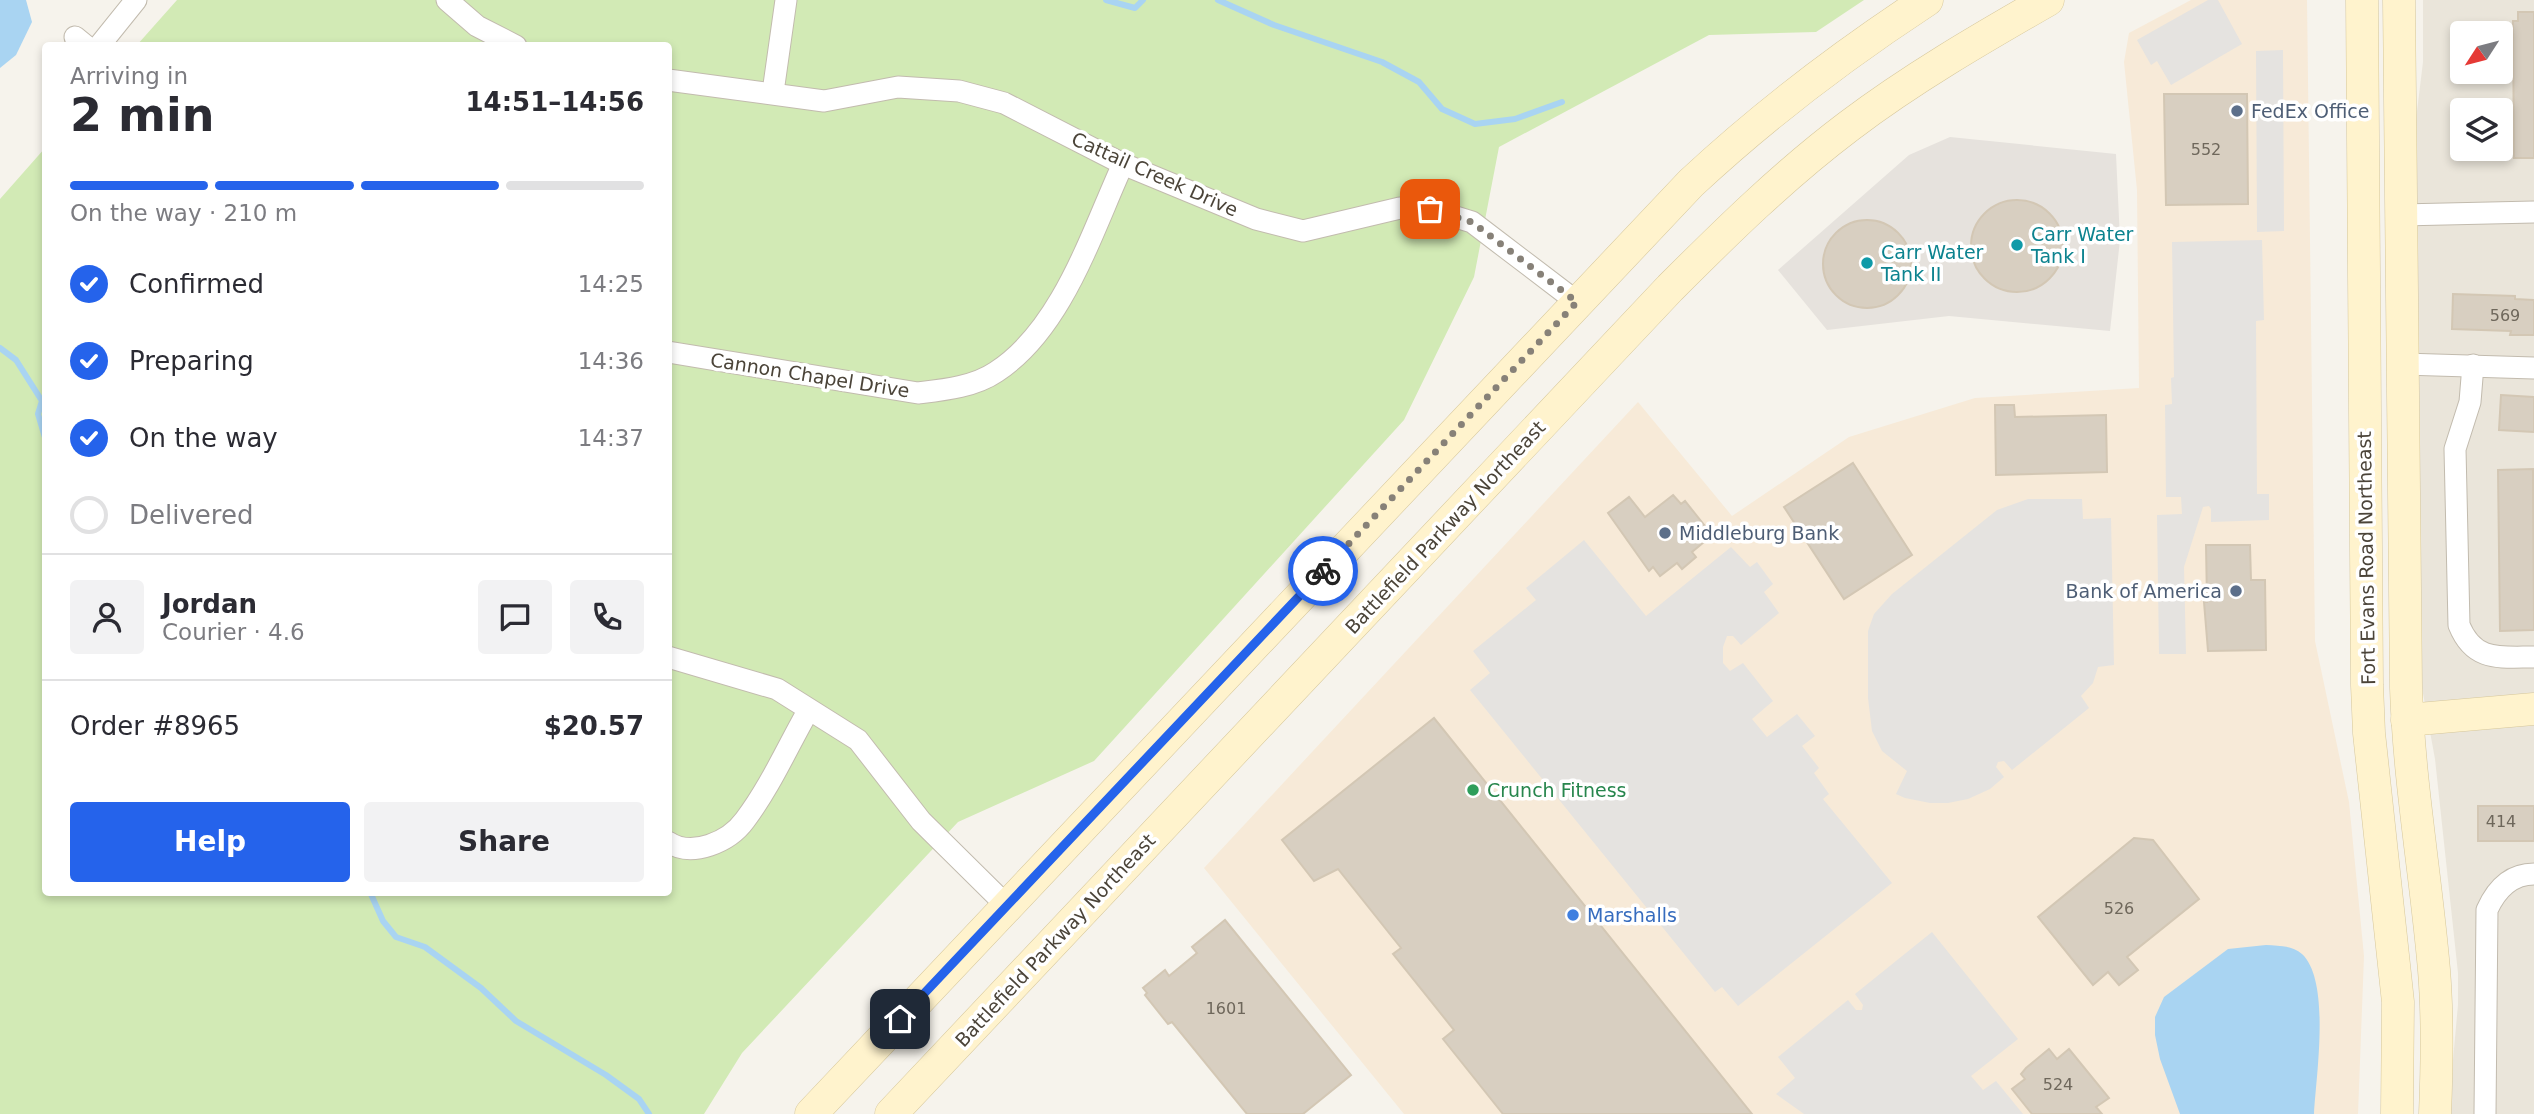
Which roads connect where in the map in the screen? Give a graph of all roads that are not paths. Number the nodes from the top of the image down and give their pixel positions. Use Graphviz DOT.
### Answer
graph roads {
  1 [pos="136,0"];
  2 [pos="447,0"];
  3 [pos="786,0"];
  4 [pos="1927,0"];
  5 [pos="2048,0"];
  6 [pos="2362,0"];
  7 [pos="2399,0"];
  8 [pos="102,42"];
  9 [pos="508,42"];
  10 [pos="672,80"];
  11 [pos="773,92"];
  12 [pos="1123,164"];
  13 [pos="2534,212"];
  14 [pos="2401,215"];
  15 [pos="1577,302"];
  16 [pos="672,353"];
  17 [pos="2403,364"];
  18 [pos="2473,365"];
  19 [pos="2534,368"];
  20 [pos="2534,657"];
  21 [pos="672,658"];
  22 [pos="2534,709"];
  23 [pos="808,711"];
  24 [pos="2407,720"];
  25 [pos="672,843"];
  26 [pos="2534,874"];
  27 [pos="1007,906"];
  28 [pos="811,1114"];
  29 [pos="891,1114"];
  30 [pos="2397,1114"];
  31 [pos="2435,1114"];
  32 [pos="2485,1114"];
  1 -- 8 [label="street"];
  2 -- 9 [label="street"];
  3 -- 11 [label="street"];
  4 -- 15 [label="main road"];
  5 -- 29 [label="main road, Battlefield Parkway Northeast"];
  6 -- 30 [label="main road, Fort Evans Road Northeast"];
  7 -- 14 [label="main road, Fort Evans Road Northeast"];
  10 -- 11 [label="street, Cattail Creek Drive"];
  11 -- 12 [label="street, Cattail Creek Drive"];
  12 -- 15 [label="street, Cattail Creek Drive"];
  12 -- 16 [label="street, Cannon Chapel Drive"];
  13 -- 14 [label="street"];
  14 -- 17 [label="main road, Fort Evans Road Northeast"];
  15 -- 27 [label="main road"];
  17 -- 18 [label="street"];
  17 -- 24 [label="main road, Fort Evans Road Northeast"];
  18 -- 19 [label="street"];
  18 -- 20 [label="street"];
  21 -- 23 [label="street"];
  22 -- 24 [label="main road"];
  23 -- 25 [label="street"];
  23 -- 27 [label="street"];
  24 -- 31 [label="main road, Fort Evans Road Northeast"];
  26 -- 32 [label="street"];
  27 -- 28 [label="main road"];
}
